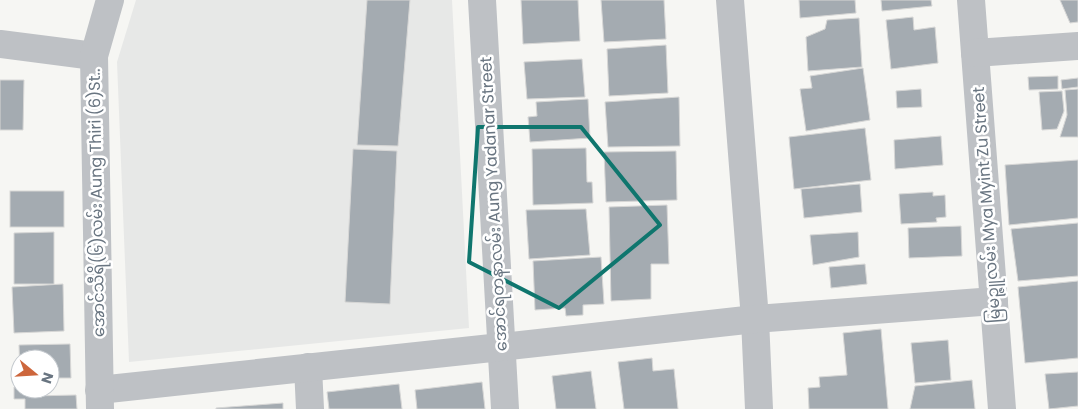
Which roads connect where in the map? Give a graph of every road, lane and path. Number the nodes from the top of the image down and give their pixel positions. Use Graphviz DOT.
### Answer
graph roads {
  1 [pos="110,0"];
  2 [pos="482,0"];
  3 [pos="730,0"];
  4 [pos="971,0"];
  5 [pos="0,44"];
  6 [pos="1078,46"];
  7 [pos="974,53"];
  8 [pos="94,56"];
  9 [pos="994,301"];
  10 [pos="755,319"];
  11 [pos="501,347"];
  12 [pos="308,367"];
  13 [pos="99,399"];
  14 [pos="310,409"];
  15 [pos="505,409"];
  16 [pos="759,409"];
  17 [pos="1002,409"];
  1 -- 8 [label="street, အောင်သီရိ(၆)လမ်း Aung Thiri (6)St.."];
  2 -- 11 [label="street, အောင်ရတနာလမ်း Aung Yadanar Street"];
  3 -- 10 [label="street"];
  4 -- 7 [label="street, မြမဉ္ဇူလမ်း Mya Myint Zu Street"];
  5 -- 8 [label="street"];
  6 -- 7 [label="street"];
  7 -- 9 [label="street, မြမဉ္ဇူလမ်း Mya Myint Zu Street"];
  8 -- 13 [label="street, အောင်သီရိ(၆)လမ်း Aung Thiri (6)St.."];
  9 -- 10 [label="street"];
  9 -- 17 [label="street, မြမဉ္ဇူလမ်း Mya Myint Zu Street"];
  10 -- 11 [label="street"];
  10 -- 16 [label="street"];
  11 -- 12 [label="street"];
  11 -- 15 [label="street, အောင်ရတနာလမ်း Aung Yadanar Street"];
  12 -- 13 [label="street"];
  12 -- 14 [label="street"];
}
